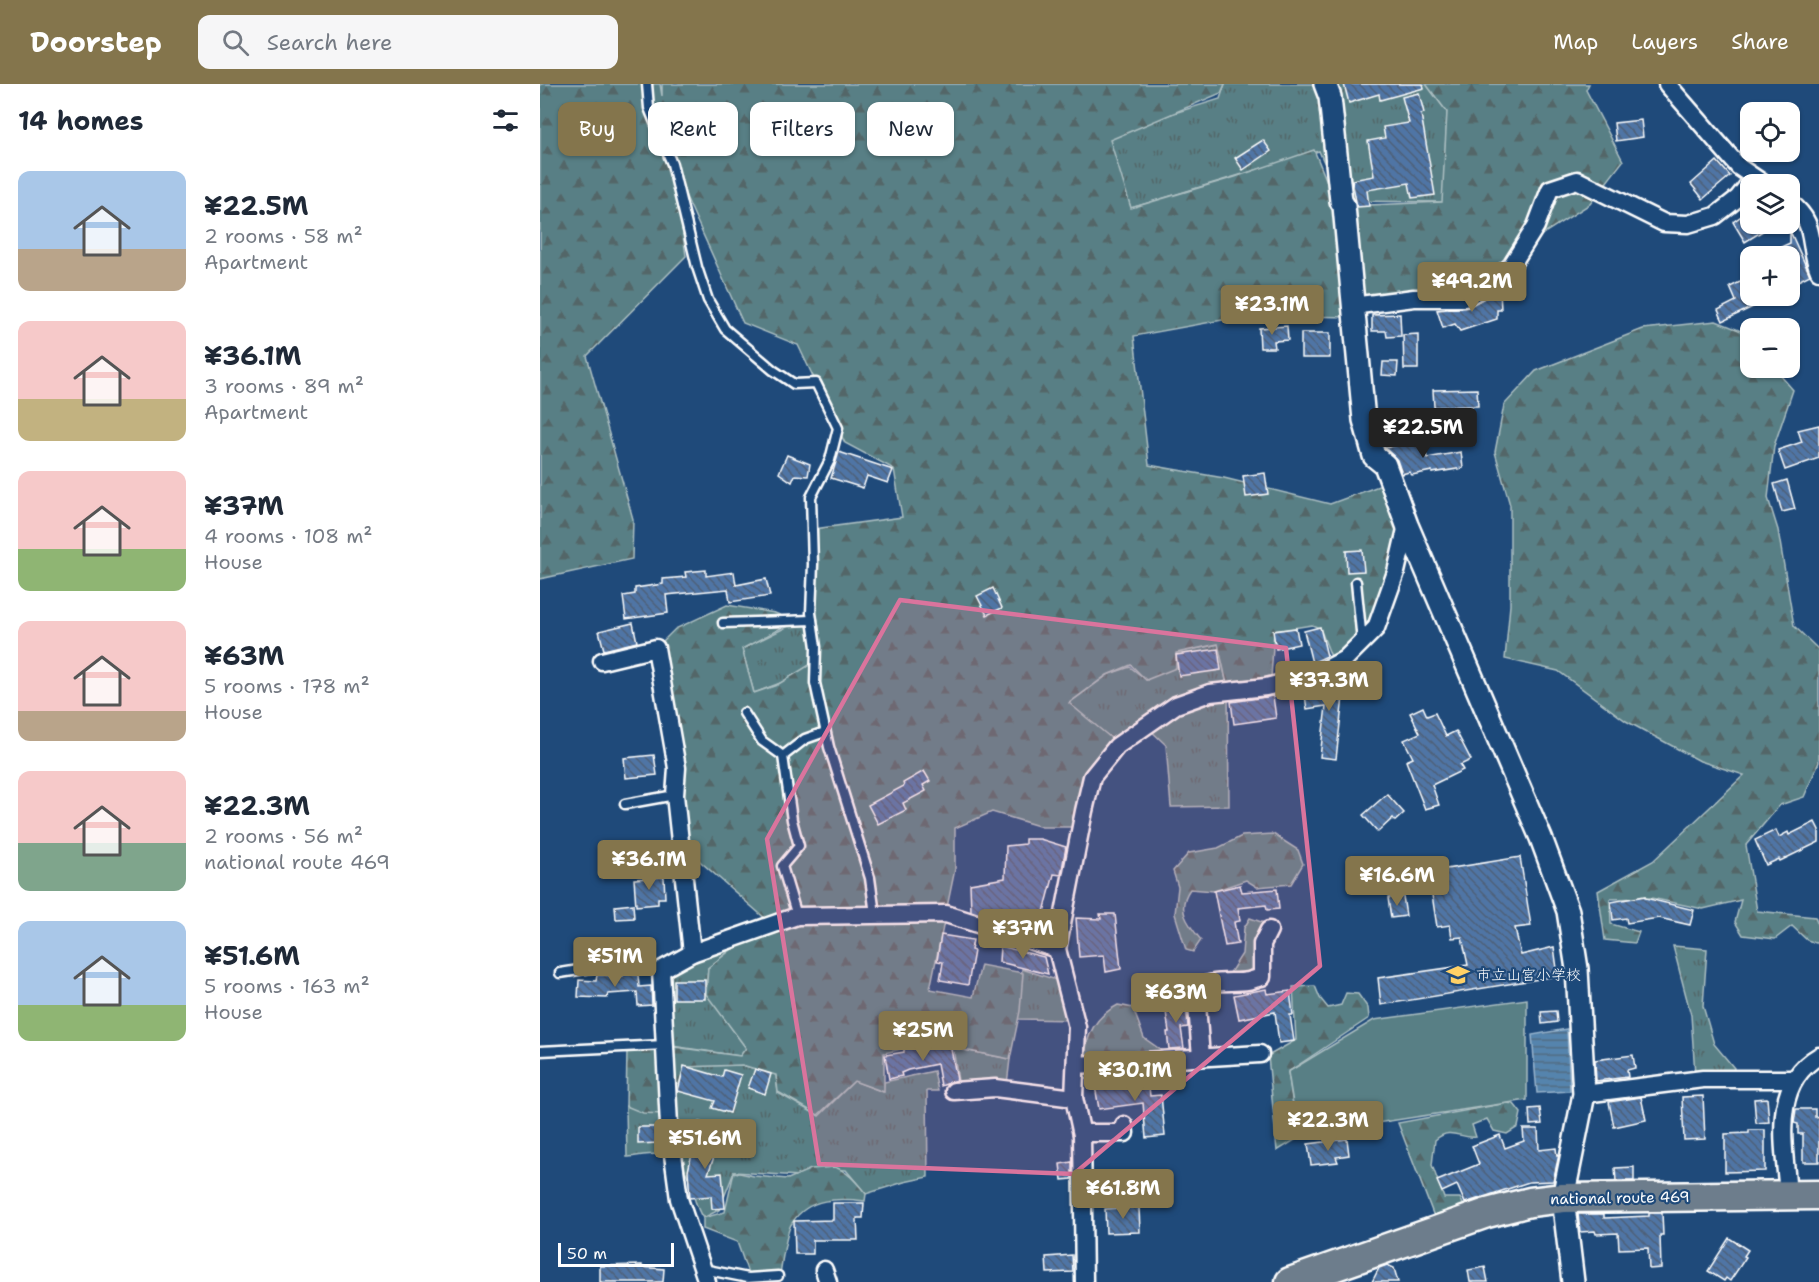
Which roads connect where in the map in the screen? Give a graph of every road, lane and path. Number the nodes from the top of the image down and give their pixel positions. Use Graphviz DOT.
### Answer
graph roads {
  1 [pos="647,84"];
  2 [pos="1325,84"];
  3 [pos="1667,84"];
  4 [pos="1749,174"];
  5 [pos="1740,196"];
  6 [pos="1800,211"];
  7 [pos="1819,271"];
  8 [pos="1352,306"];
  9 [pos="1407,525"];
  10 [pos="1356,582"];
  11 [pos="812,620"];
  12 [pos="723,623"];
  13 [pos="1363,641"];
  14 [pos="602,661"];
  15 [pos="744,713"];
  16 [pos="825,732"];
  17 [pos="783,756"];
  18 [pos="675,795"];
  19 [pos="626,804"];
  20 [pos="875,914"];
  21 [pos="797,916"];
  22 [pos="1269,930"];
  23 [pos="1057,949"];
  24 [pos="692,953"];
  25 [pos="662,970"];
  26 [pos="560,973"];
  27 [pos="665,1045"];
  28 [pos="540,1051"];
  29 [pos="1260,1054"];
  30 [pos="1819,1056"];
  31 [pos="1201,1057"];
  32 [pos="1077,1065"];
  33 [pos="1793,1079"];
  34 [pos="954,1091"];
  35 [pos="1584,1094"];
  36 [pos="1074,1098"];
  37 [pos="1124,1125"];
  38 [pos="1082,1133"];
  39 [pos="1788,1195"];
  40 [pos="1819,1195"];
  41 [pos="1563,1198"];
  42 [pos="704,1275"];
  43 [pos="777,1276"];
  44 [pos="1084,1282"];
  45 [pos="1290,1282"];
  46 [pos="1573,1282"];
  1 -- 11 [label="lane"];
  2 -- 8 [label="street"];
  3 -- 4 [label="street"];
  5 -- 8 [label="street"];
  6 -- 7 [label="street"];
  8 -- 9 [label="street"];
  9 -- 13 [label="street"];
  9 -- 35 [label="street"];
  10 -- 13 [label="lane"];
  11 -- 12 [label="lane"];
  11 -- 16 [label="lane"];
  13 -- 23 [label="street"];
  14 -- 18 [label="street"];
  15 -- 17 [label="lane"];
  16 -- 17 [label="lane"];
  16 -- 20 [label="lane"];
  17 -- 21 [label="lane"];
  18 -- 19 [label="lane"];
  18 -- 24 [label="street"];
  20 -- 21 [label="street"];
  20 -- 23 [label="street"];
  21 -- 24 [label="street"];
  22 -- 31 [label="street"];
  23 -- 32 [label="street"];
  24 -- 25 [label="street"];
  25 -- 26 [label="lane"];
  25 -- 27 [label="street"];
  27 -- 28 [label="lane"];
  27 -- 42 [label="street"];
  29 -- 31 [label="street"];
  30 -- 33 [label="street"];
  31 -- 32 [label="street"];
  32 -- 36 [label="street"];
  33 -- 35 [label="street"];
  33 -- 39 [label="street"];
  34 -- 36 [label="street"];
  35 -- 41 [label="street"];
  36 -- 38 [label="street"];
  37 -- 38 [label="street"];
  38 -- 44 [label="street"];
  39 -- 40 [label="highway, national route 469"];
  39 -- 41 [label="highway, national route 469"];
  41 -- 45 [label="highway, national route 469"];
  41 -- 46 [label="street"];
  42 -- 43 [label="lane"];
}
